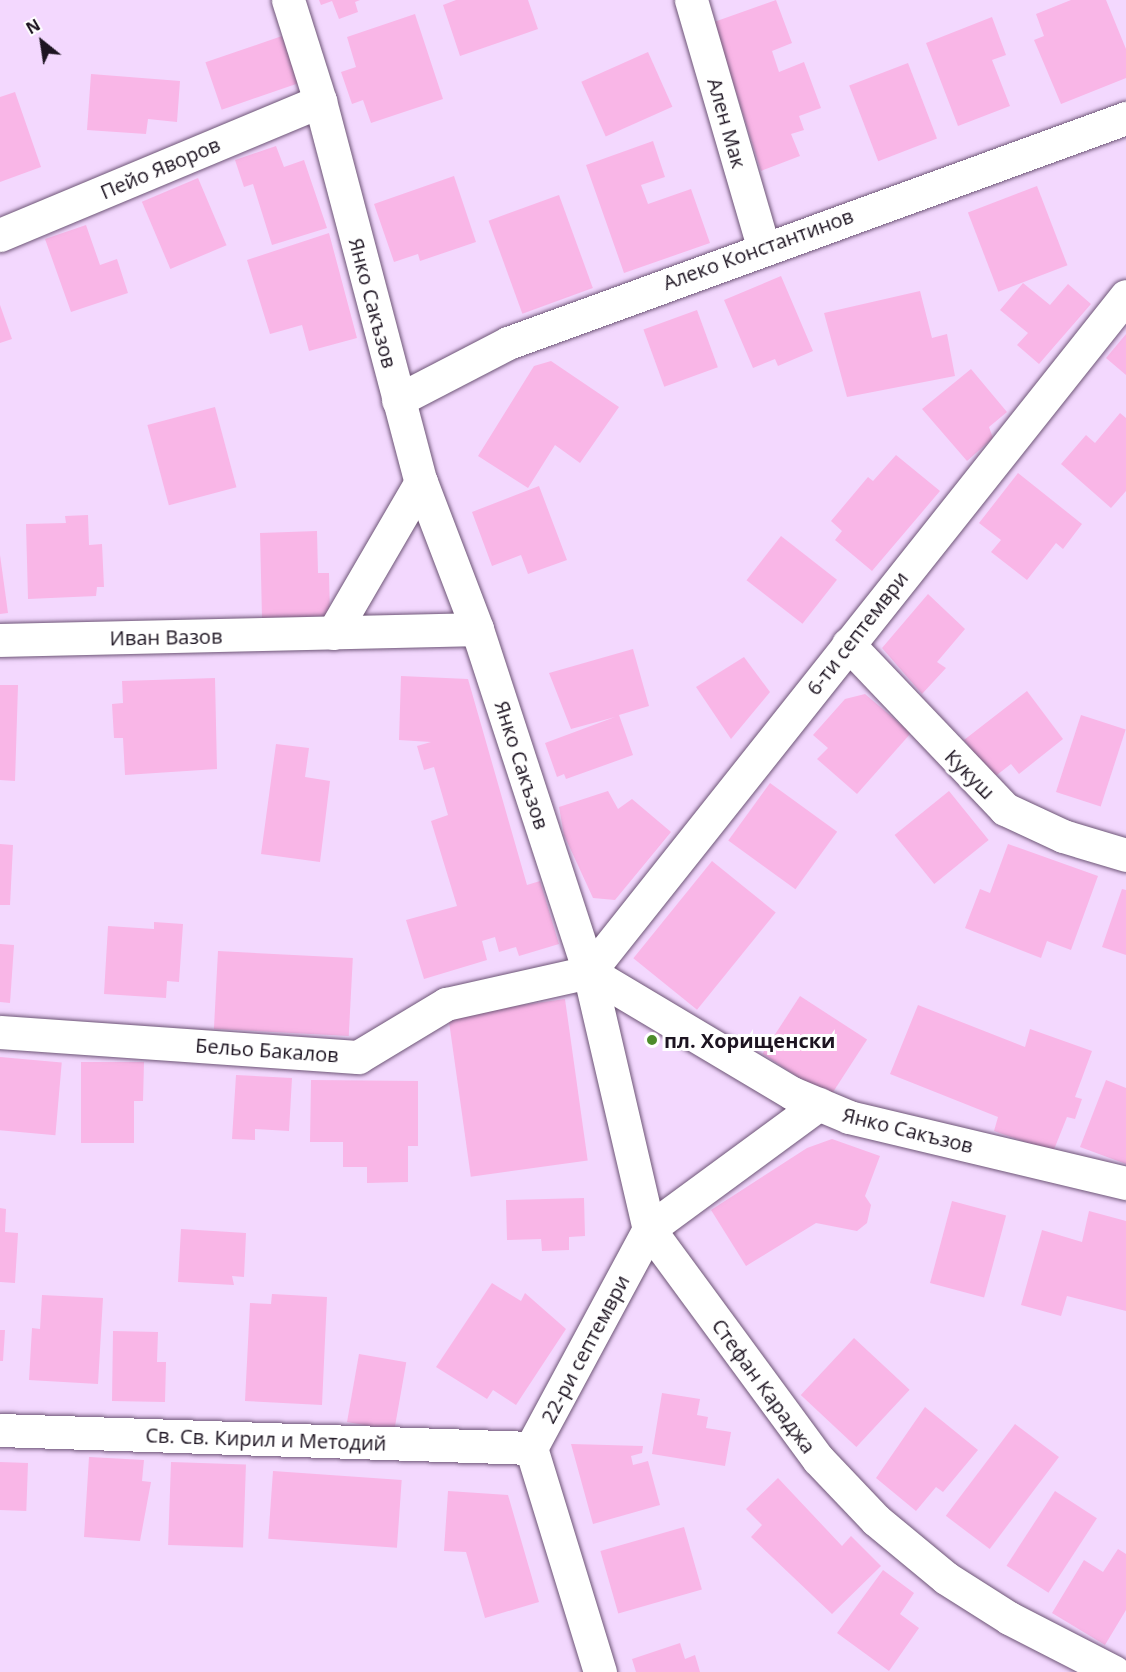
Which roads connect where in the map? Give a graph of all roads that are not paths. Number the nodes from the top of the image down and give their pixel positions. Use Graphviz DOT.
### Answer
graph roads {
  1 [pos="288,0"];
  2 [pos="691,0"];
  3 [pos="320,101"];
  4 [pos="1126,118"];
  5 [pos="0,235"];
  6 [pos="763,246"];
  7 [pos="1126,296"];
  8 [pos="398,400"];
  9 [pos="421,482"];
  10 [pos="477,629"];
  11 [pos="333,633"];
  12 [pos="0,640"];
  13 [pos="848,644"];
  14 [pos="1126,855"];
  15 [pos="589,972"];
  16 [pos="0,1032"];
  17 [pos="819,1104"];
  18 [pos="1126,1183"];
  19 [pos="649,1229"];
  20 [pos="0,1430"];
  21 [pos="531,1448"];
  22 [pos="600,1672"];
  23 [pos="1114,1672"];
  1 -- 3 [label="street, Янко Сакъзов"];
  2 -- 6 [label="street, Ален Мак"];
  3 -- 5 [label="street, Пейо Яворов"];
  3 -- 8 [label="street, Янко Сакъзов"];
  4 -- 6 [label="street, Алеко Константинов"];
  6 -- 8 [label="street, Алеко Константинов"];
  7 -- 13 [label="street, 6-ти септември"];
  8 -- 9 [label="street, Янко Сакъзов"];
  9 -- 10 [label="street, Янко Сакъзов"];
  9 -- 11 [label="street"];
  10 -- 11 [label="street, Иван Вазов"];
  10 -- 15 [label="street, Янко Сакъзов"];
  11 -- 12 [label="street, Иван Вазов"];
  13 -- 14 [label="street, Кукуш"];
  13 -- 15 [label="street, 6-ти септември"];
  15 -- 16 [label="street, Бельо Бакалов"];
  15 -- 17 [label="street, Янко Сакъзов"];
  15 -- 19 [label="street, Стефан Караджа"];
  17 -- 18 [label="street, Янко Сакъзов"];
  17 -- 19 [label="street, 22-ри септември"];
  19 -- 21 [label="street, 22-ри септември"];
  19 -- 23 [label="street, Стефан Караджа"];
  20 -- 21 [label="street, Св. Св. Кирил и Методий"];
  21 -- 22 [label="street"];
}
